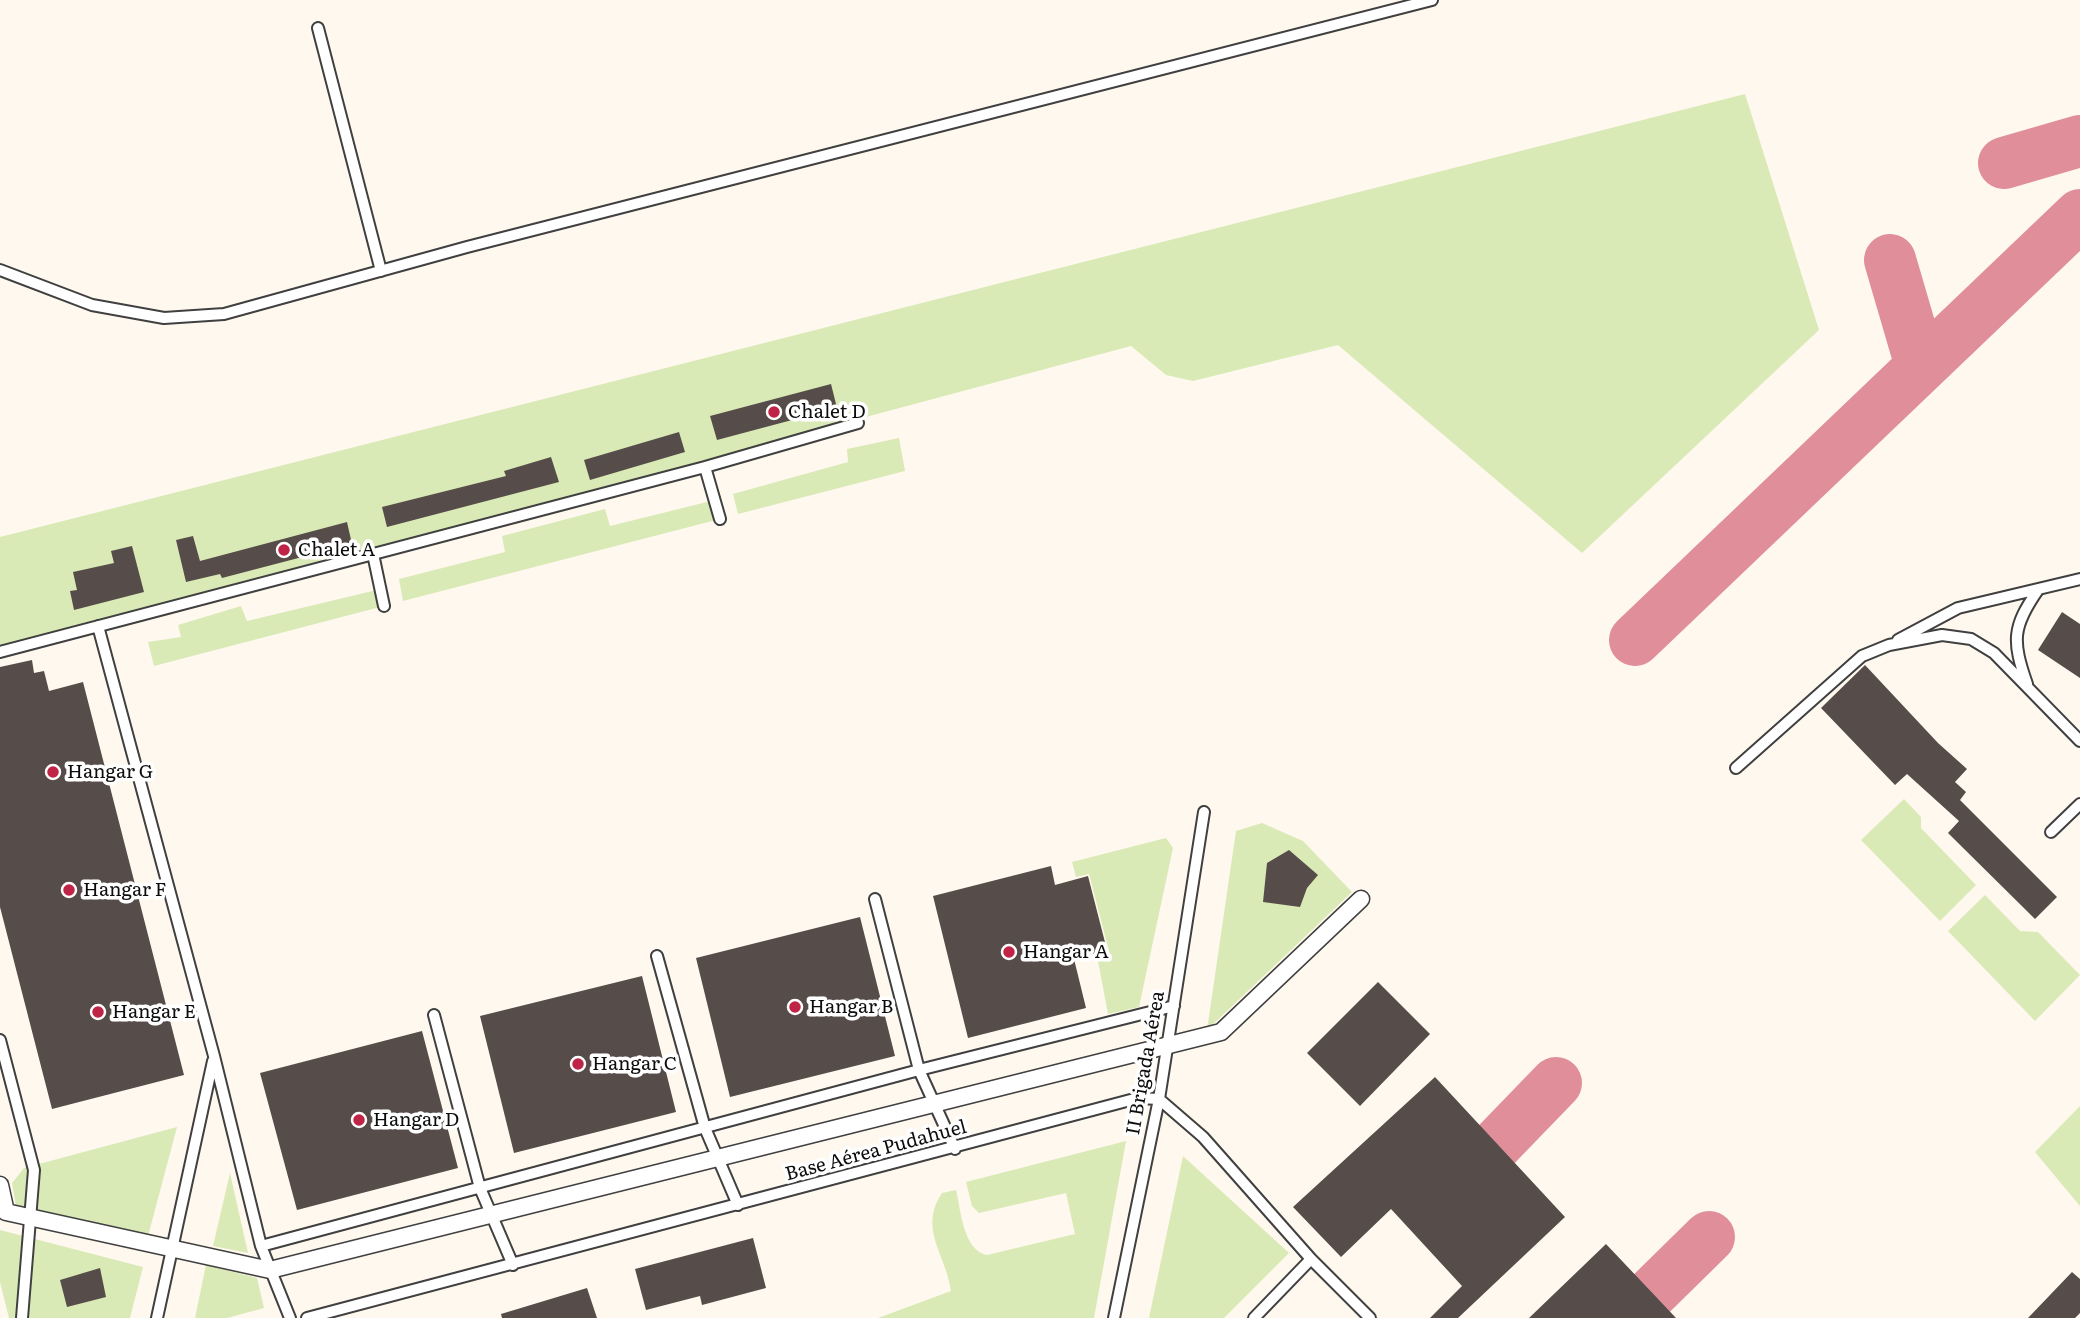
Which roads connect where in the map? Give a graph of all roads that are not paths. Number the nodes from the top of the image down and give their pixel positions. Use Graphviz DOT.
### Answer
graph roads {
  1 [pos="1432,0"];
  2 [pos="318,29"];
  3 [pos="0,270"];
  4 [pos="381,271"];
  5 [pos="858,423"];
  6 [pos="705,467"];
  7 [pos="720,519"];
  8 [pos="373,554"];
  9 [pos="2080,579"];
  10 [pos="2038,590"];
  11 [pos="384,606"];
  12 [pos="98,626"];
  13 [pos="1888,645"];
  14 [pos="0,652"];
  15 [pos="2029,690"];
  16 [pos="2080,741"];
  17 [pos="1736,768"];
  18 [pos="2080,804"];
  19 [pos="1203,812"];
  20 [pos="2051,832"];
  21 [pos="875,899"];
  22 [pos="1362,899"];
  23 [pos="657,957"];
  24 [pos="1174,1006"];
  25 [pos="434,1015"];
  26 [pos="0,1040"];
  27 [pos="1167,1046"];
  28 [pos="214,1056"];
  29 [pos="919,1070"];
  30 [pos="1159,1099"];
  31 [pos="934,1104"];
  32 [pos="705,1128"];
  33 [pos="955,1149"];
  34 [pos="718,1158"];
  35 [pos="0,1185"];
  36 [pos="480,1188"];
  37 [pos="738,1205"];
  38 [pos="491,1215"];
  39 [pos="30,1217"];
  40 [pos="261,1246"];
  41 [pos="172,1248"];
  42 [pos="1311,1259"];
  43 [pos="513,1265"];
  44 [pos="270,1270"];
  45 [pos="22,1318"];
  46 [pos="157,1318"];
  47 [pos="290,1318"];
  48 [pos="307,1318"];
  49 [pos="1114,1318"];
  50 [pos="1254,1318"];
  51 [pos="1370,1318"];
  1 -- 4 [label="lane"];
  2 -- 4 [label="lane"];
  3 -- 4 [label="lane"];
  5 -- 6 [label="lane"];
  6 -- 7 [label="lane"];
  6 -- 8 [label="lane"];
  8 -- 11 [label="lane"];
  8 -- 12 [label="lane"];
  9 -- 10 [label="lane"];
  10 -- 13 [label="lane"];
  10 -- 15 [label="lane"];
  12 -- 14 [label="lane"];
  12 -- 28 [label="lane"];
  13 -- 15 [label="lane"];
  13 -- 17 [label="lane"];
  15 -- 16 [label="lane"];
  18 -- 20 [label="lane"];
  19 -- 24 [label="lane, II Brigada Aérea"];
  21 -- 29 [label="lane"];
  22 -- 27 [label="street"];
  23 -- 32 [label="lane"];
  24 -- 27 [label="lane, II Brigada Aérea"];
  24 -- 29 [label="lane"];
  25 -- 36 [label="lane"];
  26 -- 39 [label="lane"];
  27 -- 30 [label="lane, II Brigada Aérea"];
  27 -- 31 [label="street"];
  28 -- 40 [label="lane"];
  28 -- 41 [label="lane"];
  29 -- 31 [label="lane"];
  29 -- 32 [label="lane"];
  30 -- 33 [label="lane, Base Aérea Pudahuel"];
  30 -- 42 [label="lane"];
  30 -- 49 [label="lane, II Brigada Aérea"];
  31 -- 33 [label="lane"];
  31 -- 34 [label="street"];
  32 -- 34 [label="lane"];
  32 -- 36 [label="lane"];
  33 -- 37 [label="lane, Base Aérea Pudahuel"];
  34 -- 37 [label="lane"];
  34 -- 38 [label="street"];
  35 -- 39 [label="street"];
  36 -- 38 [label="lane"];
  36 -- 40 [label="lane"];
  37 -- 43 [label="lane, Base Aérea Pudahuel"];
  38 -- 43 [label="lane"];
  38 -- 44 [label="street"];
  39 -- 41 [label="street"];
  39 -- 45 [label="lane"];
  40 -- 44 [label="lane"];
  41 -- 44 [label="street"];
  41 -- 46 [label="lane"];
  42 -- 50 [label="lane"];
  42 -- 51 [label="lane"];
  43 -- 48 [label="lane, Base Aérea Pudahuel"];
  44 -- 47 [label="lane"];
}
